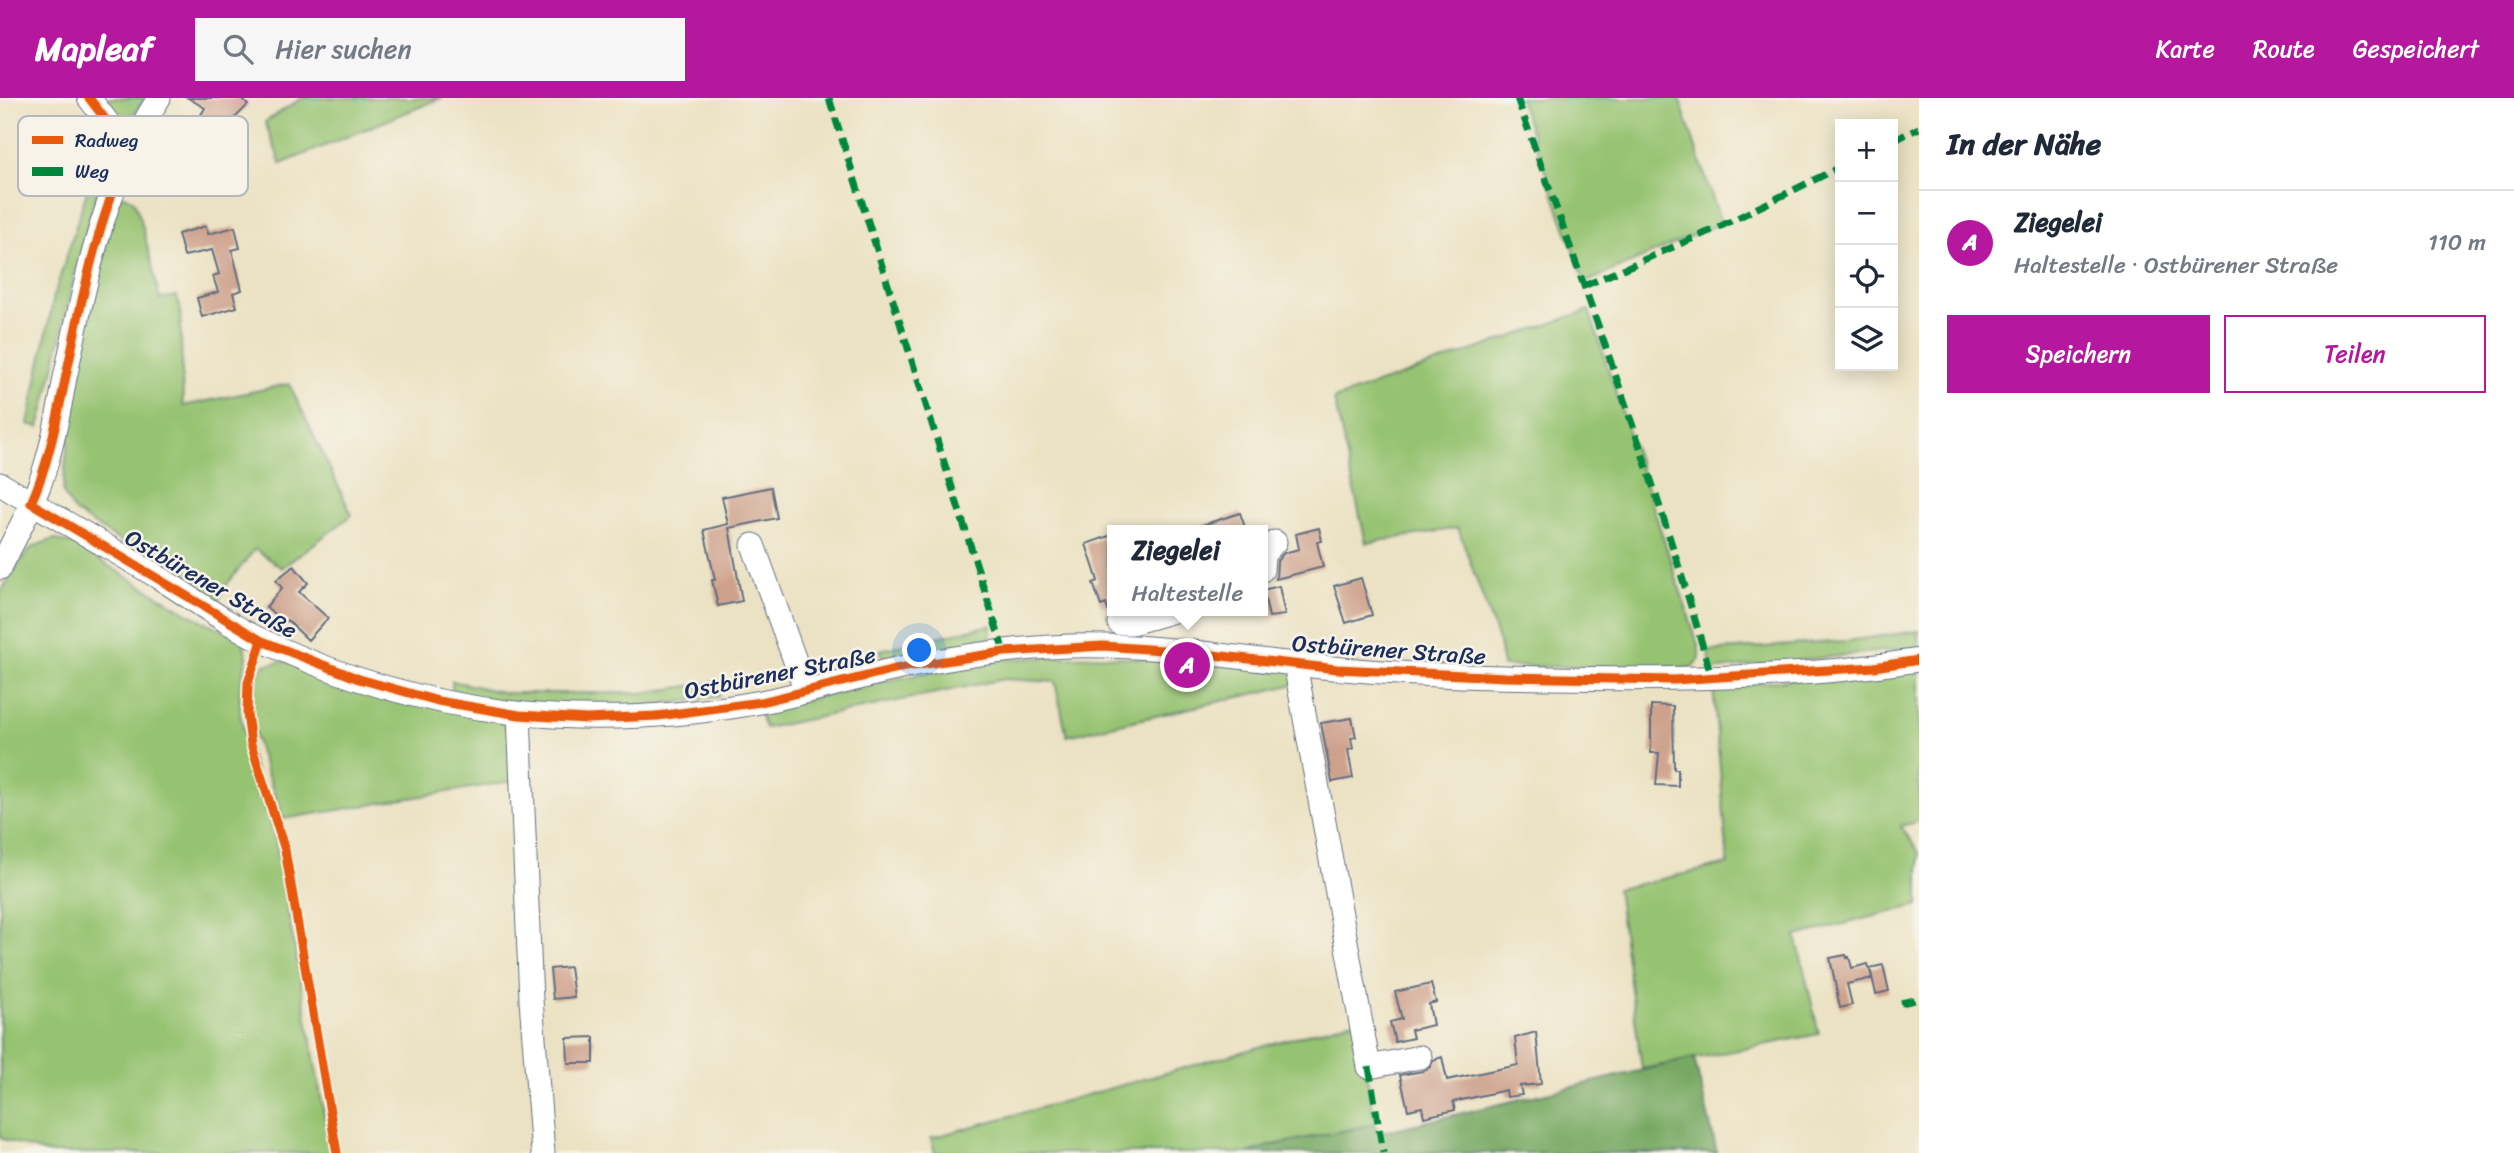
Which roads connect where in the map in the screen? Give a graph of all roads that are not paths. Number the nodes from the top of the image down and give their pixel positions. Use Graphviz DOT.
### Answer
graph roads {
  1 [pos="89,98"];
  2 [pos="159,98"];
  3 [pos="103,116"];
  4 [pos="149,116"];
  5 [pos="110,196"];
  6 [pos="0,484"];
  7 [pos="32,503"];
  8 [pos="1276,542"];
  9 [pos="753,545"];
  10 [pos="1268,550"];
  11 [pos="0,568"];
  12 [pos="1156,616"];
  13 [pos="1126,617"];
  14 [pos="1103,646"];
  15 [pos="1919,660"];
  16 [pos="1295,664"];
  17 [pos="806,691"];
  18 [pos="519,715"];
  19 [pos="1420,1057"];
  20 [pos="542,1153"];
  1 -- 3 [label="street"];
  2 -- 4 [label="street"];
  5 -- 7 [label="street"];
  6 -- 7 [label="street, Ostbürener Straße"];
  7 -- 11 [label="street"];
  7 -- 18 [label="street, Ostbürener Straße"];
  8 -- 10 [label="street"];
  9 -- 17 [label="street"];
  12 -- 13 [label="street"];
  13 -- 14 [label="street"];
  14 -- 16 [label="street, Ostbürener Straße"];
  14 -- 17 [label="street, Ostbürener Straße"];
  15 -- 16 [label="street, Ostbürener Straße"];
  16 -- 19 [label="street"];
  17 -- 18 [label="street, Ostbürener Straße"];
  18 -- 20 [label="street"];
}
